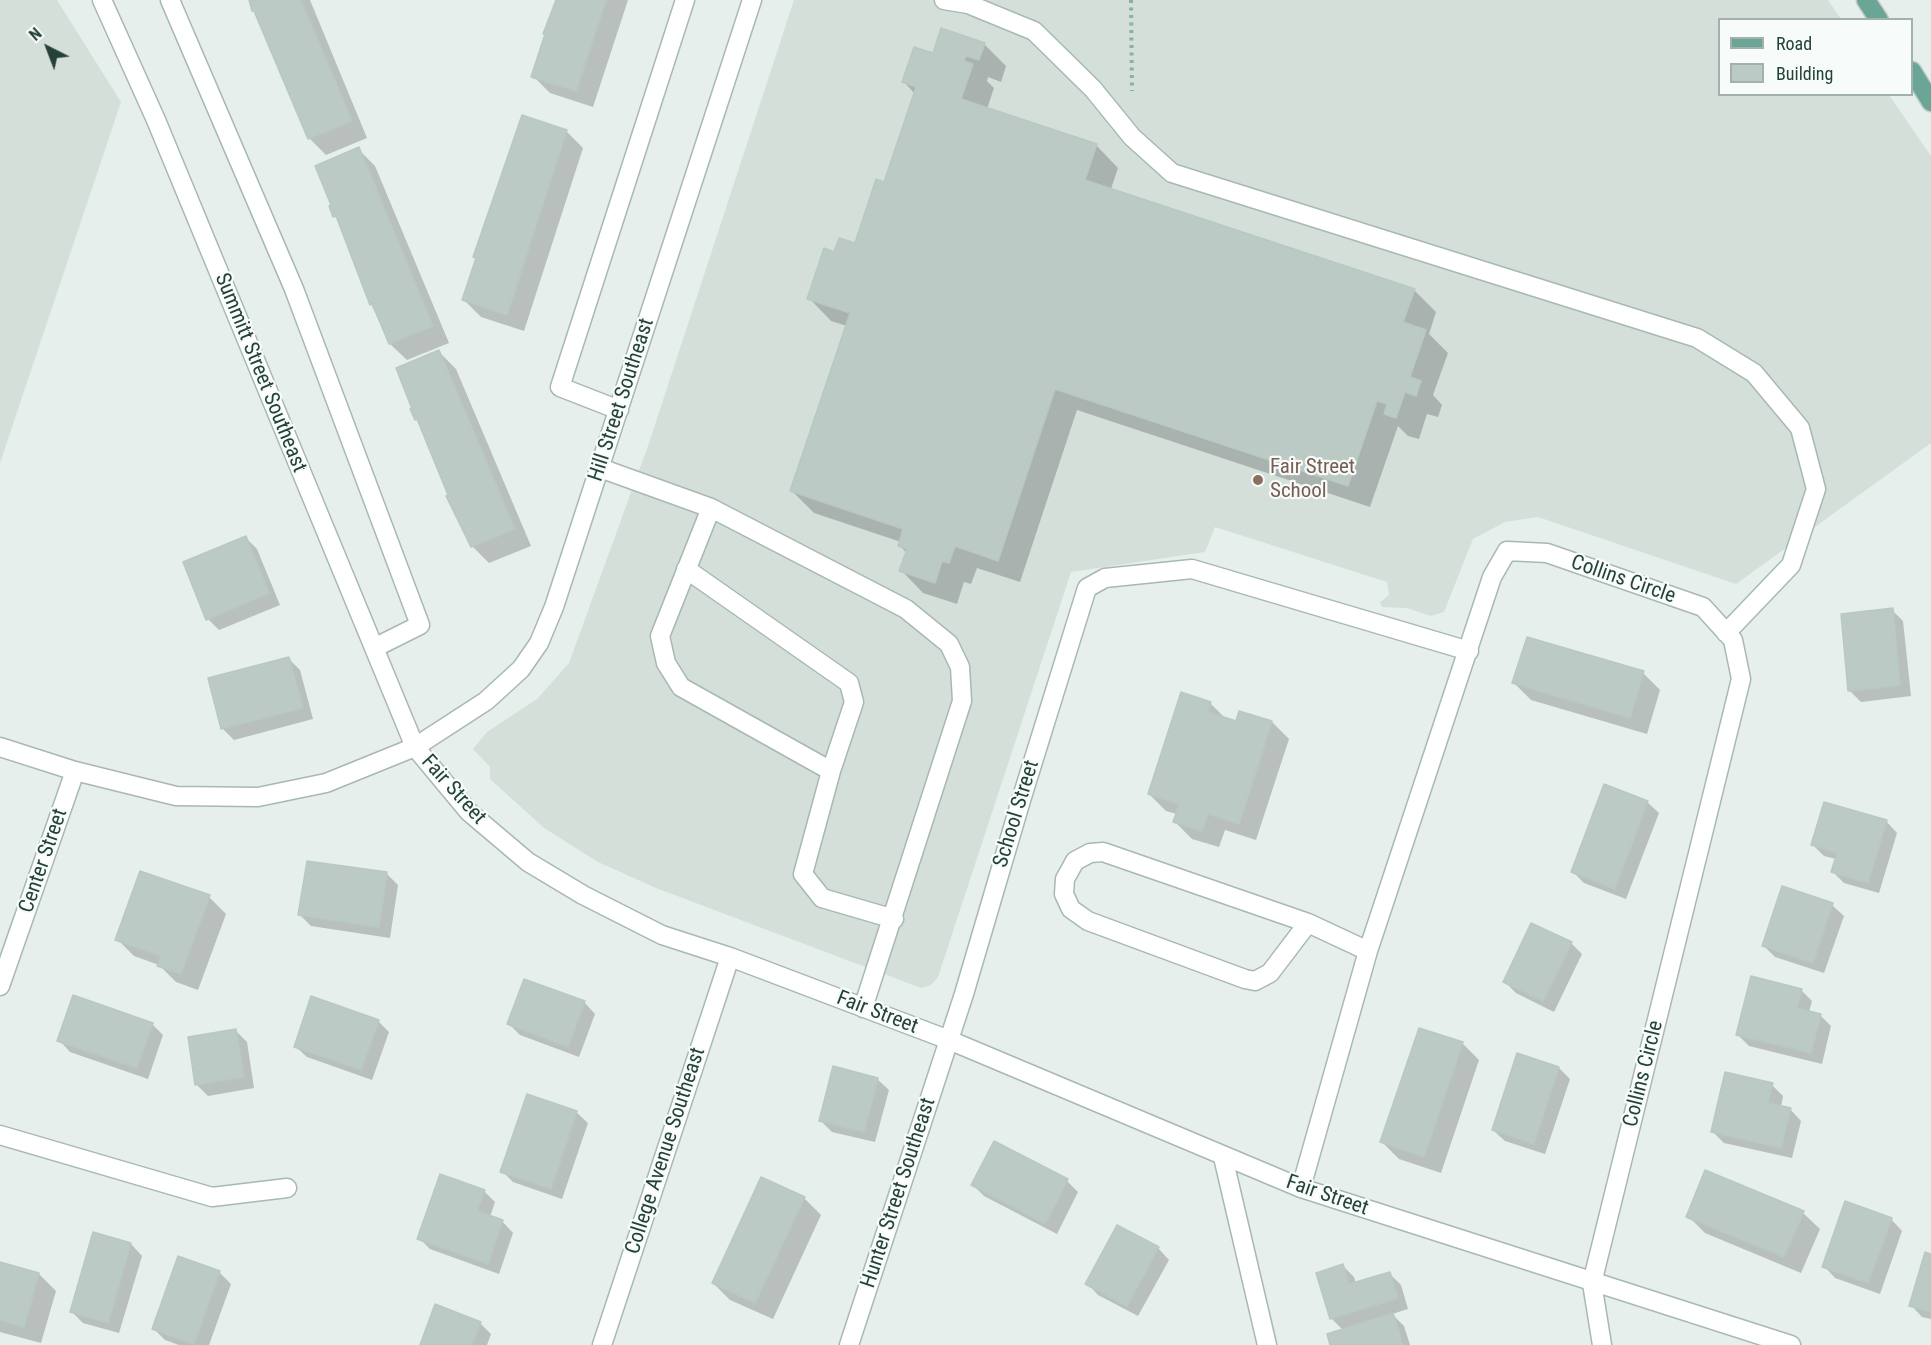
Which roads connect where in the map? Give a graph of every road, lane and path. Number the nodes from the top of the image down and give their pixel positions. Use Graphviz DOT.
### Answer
graph roads {
  1 [pos="102,0"];
  2 [pos="170,0"];
  3 [pos="685,0"];
  4 [pos="752,0"];
  5 [pos="944,0"];
  6 [pos="1131,0"];
  7 [pos="1866,0"];
  8 [pos="1878,18"];
  9 [pos="1913,74"];
  10 [pos="1132,91"];
  11 [pos="1931,102"];
  12 [pos="619,410"];
  13 [pos="600,468"];
  14 [pos="711,508"];
  15 [pos="686,569"];
  16 [pos="1726,633"];
  17 [pos="374,648"];
  18 [pos="1469,651"];
  19 [pos="0,747"];
  20 [pos="415,747"];
  21 [pos="75,771"];
  22 [pos="831,771"];
  23 [pos="894,919"];
  24 [pos="1308,923"];
  25 [pos="1368,951"];
  26 [pos="730,957"];
  27 [pos="0,986"];
  28 [pos="863,1008"];
  29 [pos="949,1040"];
  30 [pos="0,1135"];
  31 [pos="1223,1157"];
  32 [pos="287,1188"];
  33 [pos="1301,1188"];
  34 [pos="1592,1283"];
  35 [pos="602,1345"];
  36 [pos="849,1345"];
  37 [pos="1267,1345"];
  38 [pos="1602,1345"];
  39 [pos="1791,1345"];
  1 -- 17 [label="street, Summitt Street Southeast"];
  2 -- 17 [label="street"];
  3 -- 12 [label="street"];
  4 -- 12 [label="street, Hill Street Southeast"];
  5 -- 16 [label="street"];
  6 -- 10 [label="path"];
  7 -- 8 [label="main road"];
  9 -- 11 [label="main road"];
  12 -- 13 [label="street, Hill Street Southeast"];
  13 -- 14 [label="street"];
  13 -- 20 [label="street, Hill Street Southeast"];
  14 -- 15 [label="street"];
  14 -- 23 [label="street"];
  15 -- 22 [label="street"];
  15 -- 22 [label="street"];
  16 -- 18 [label="street, Collins Circle"];
  16 -- 34 [label="street, Collins Circle"];
  17 -- 20 [label="street, Summitt Street Southeast"];
  18 -- 25 [label="street, Collins Circle"];
  18 -- 29 [label="street, School Street"];
  19 -- 21 [label="street, Fair Street"];
  20 -- 21 [label="street, Fair Street"];
  20 -- 26 [label="street, Fair Street"];
  21 -- 27 [label="street, Center Street"];
  22 -- 23 [label="street"];
  23 -- 28 [label="street"];
  24 -- 24 [label="street"];
  24 -- 25 [label="street"];
  25 -- 33 [label="street, Collins Circle"];
  26 -- 28 [label="street, Fair Street"];
  26 -- 35 [label="street, College Avenue Southeast"];
  28 -- 29 [label="street, Fair Street"];
  29 -- 31 [label="street, Fair Street"];
  29 -- 36 [label="street, Hunter Street Southeast"];
  30 -- 32 [label="street"];
  31 -- 33 [label="street, Fair Street"];
  31 -- 37 [label="street"];
  33 -- 34 [label="street, Fair Street"];
  34 -- 38 [label="street"];
  34 -- 39 [label="street, Fair Street"];
}
